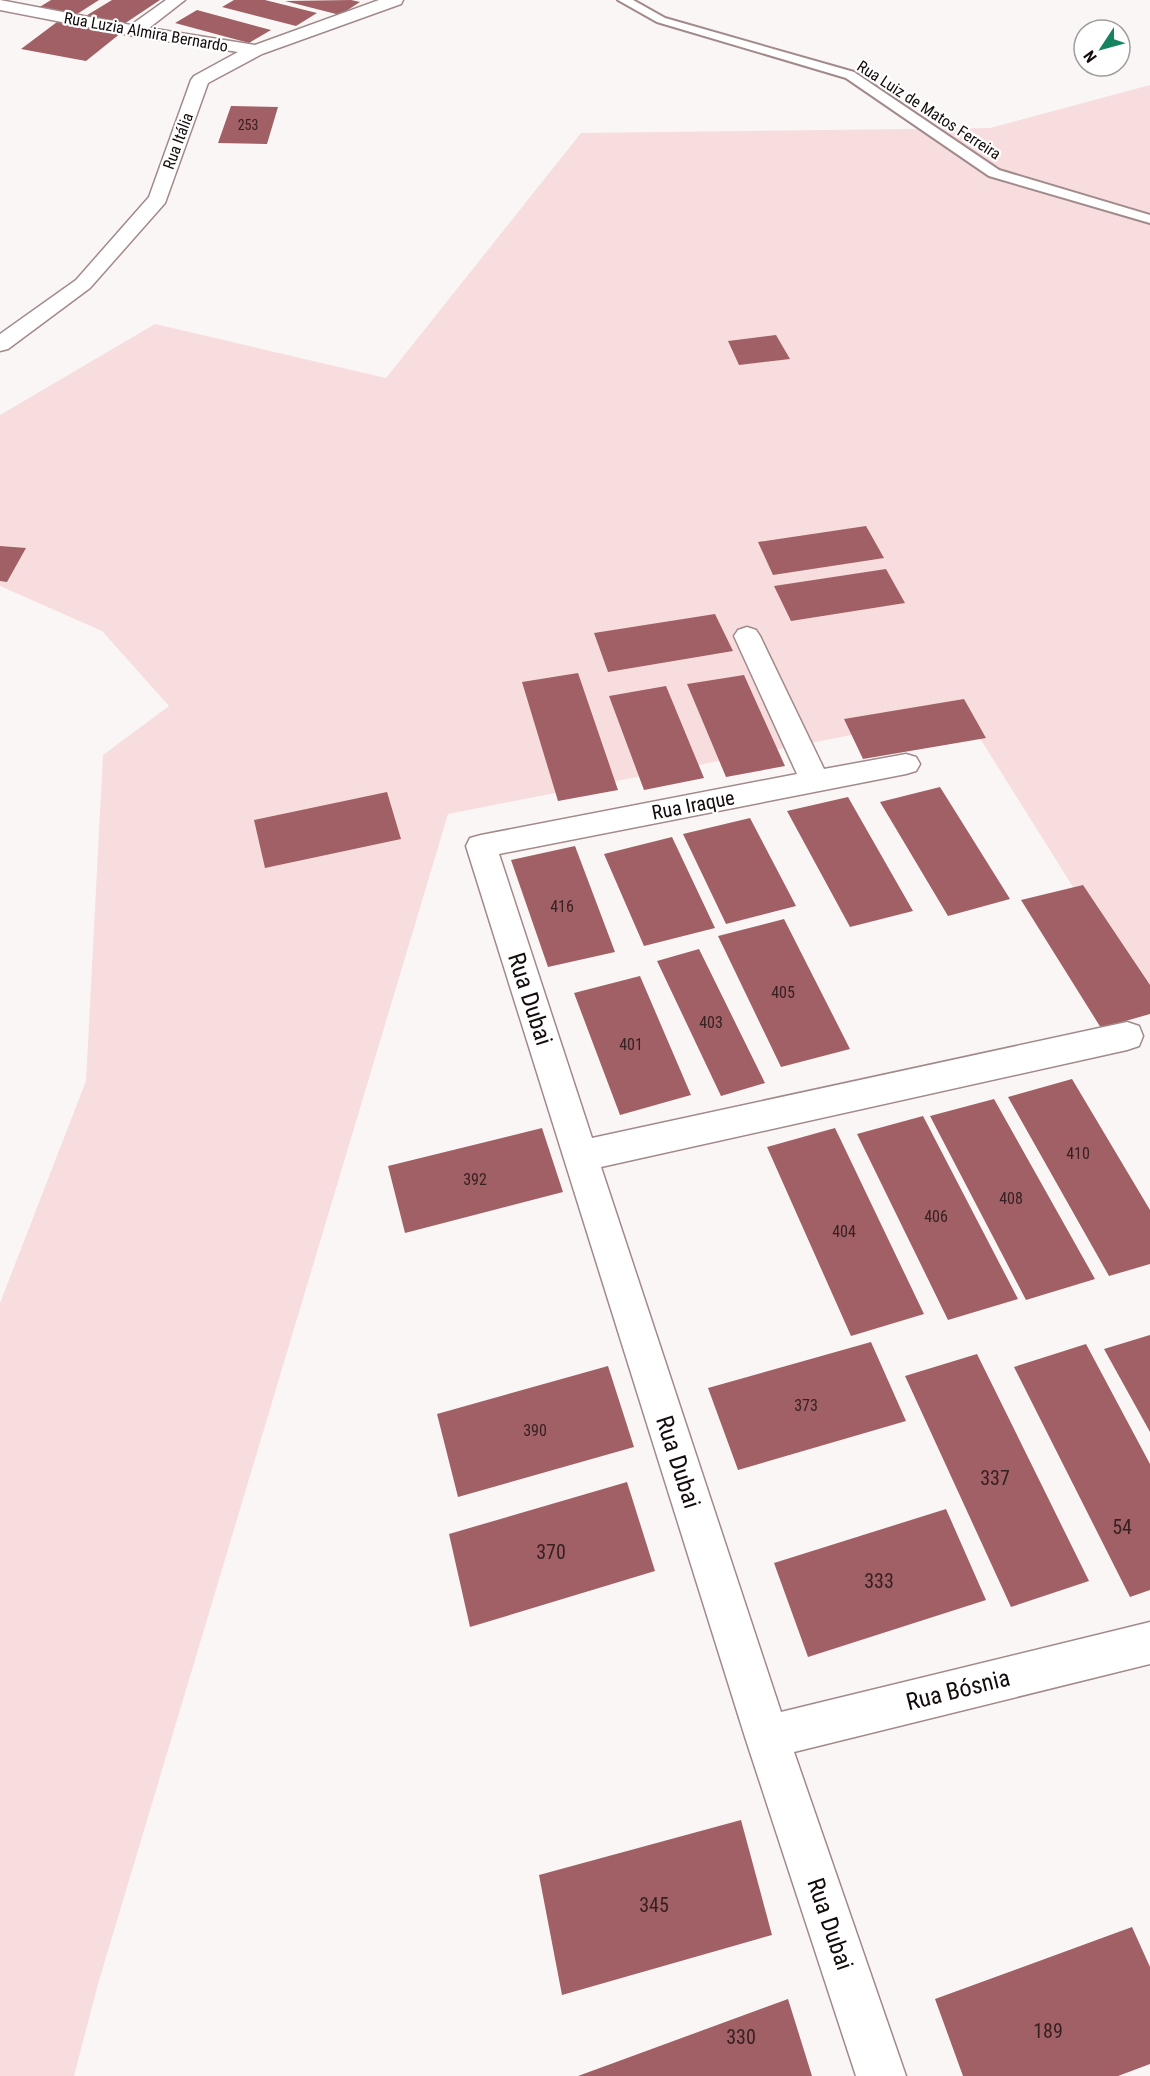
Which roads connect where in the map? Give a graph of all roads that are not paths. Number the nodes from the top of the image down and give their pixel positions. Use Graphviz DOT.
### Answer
graph roads {
  1 [pos="177,0"];
  2 [pos="395,0"];
  3 [pos="624,0"];
  4 [pos="0,5"];
  5 [pos="134,31"];
  6 [pos="256,50"];
  7 [pos="1150,219"];
  8 [pos="0,344"];
  9 [pos="747,636"];
  10 [pos="906,764"];
  11 [pos="815,781"];
  12 [pos="481,846"];
  13 [pos="1127,1036"];
  14 [pos="580,1156"];
  15 [pos="1150,1643"];
  16 [pos="767,1737"];
  17 [pos="882,2076"];
  1 -- 5 [label="street"];
  2 -- 6 [label="street, Rua Itália"];
  3 -- 7 [label="lane, Rua Luiz de Matos Ferreira"];
  4 -- 5 [label="street, Rua Luzia Almira Bernardo"];
  5 -- 6 [label="street, Rua Luzia Almira Bernardo"];
  6 -- 8 [label="street, Rua Itália"];
  9 -- 11 [label="street"];
  10 -- 11 [label="street, Rua Iraque"];
  11 -- 12 [label="street, Rua Iraque"];
  12 -- 14 [label="street, Rua Dubai"];
  13 -- 14 [label="street"];
  14 -- 16 [label="street, Rua Dubai"];
  15 -- 16 [label="street, Rua Bósnia"];
  16 -- 17 [label="street, Rua Dubai"];
}
